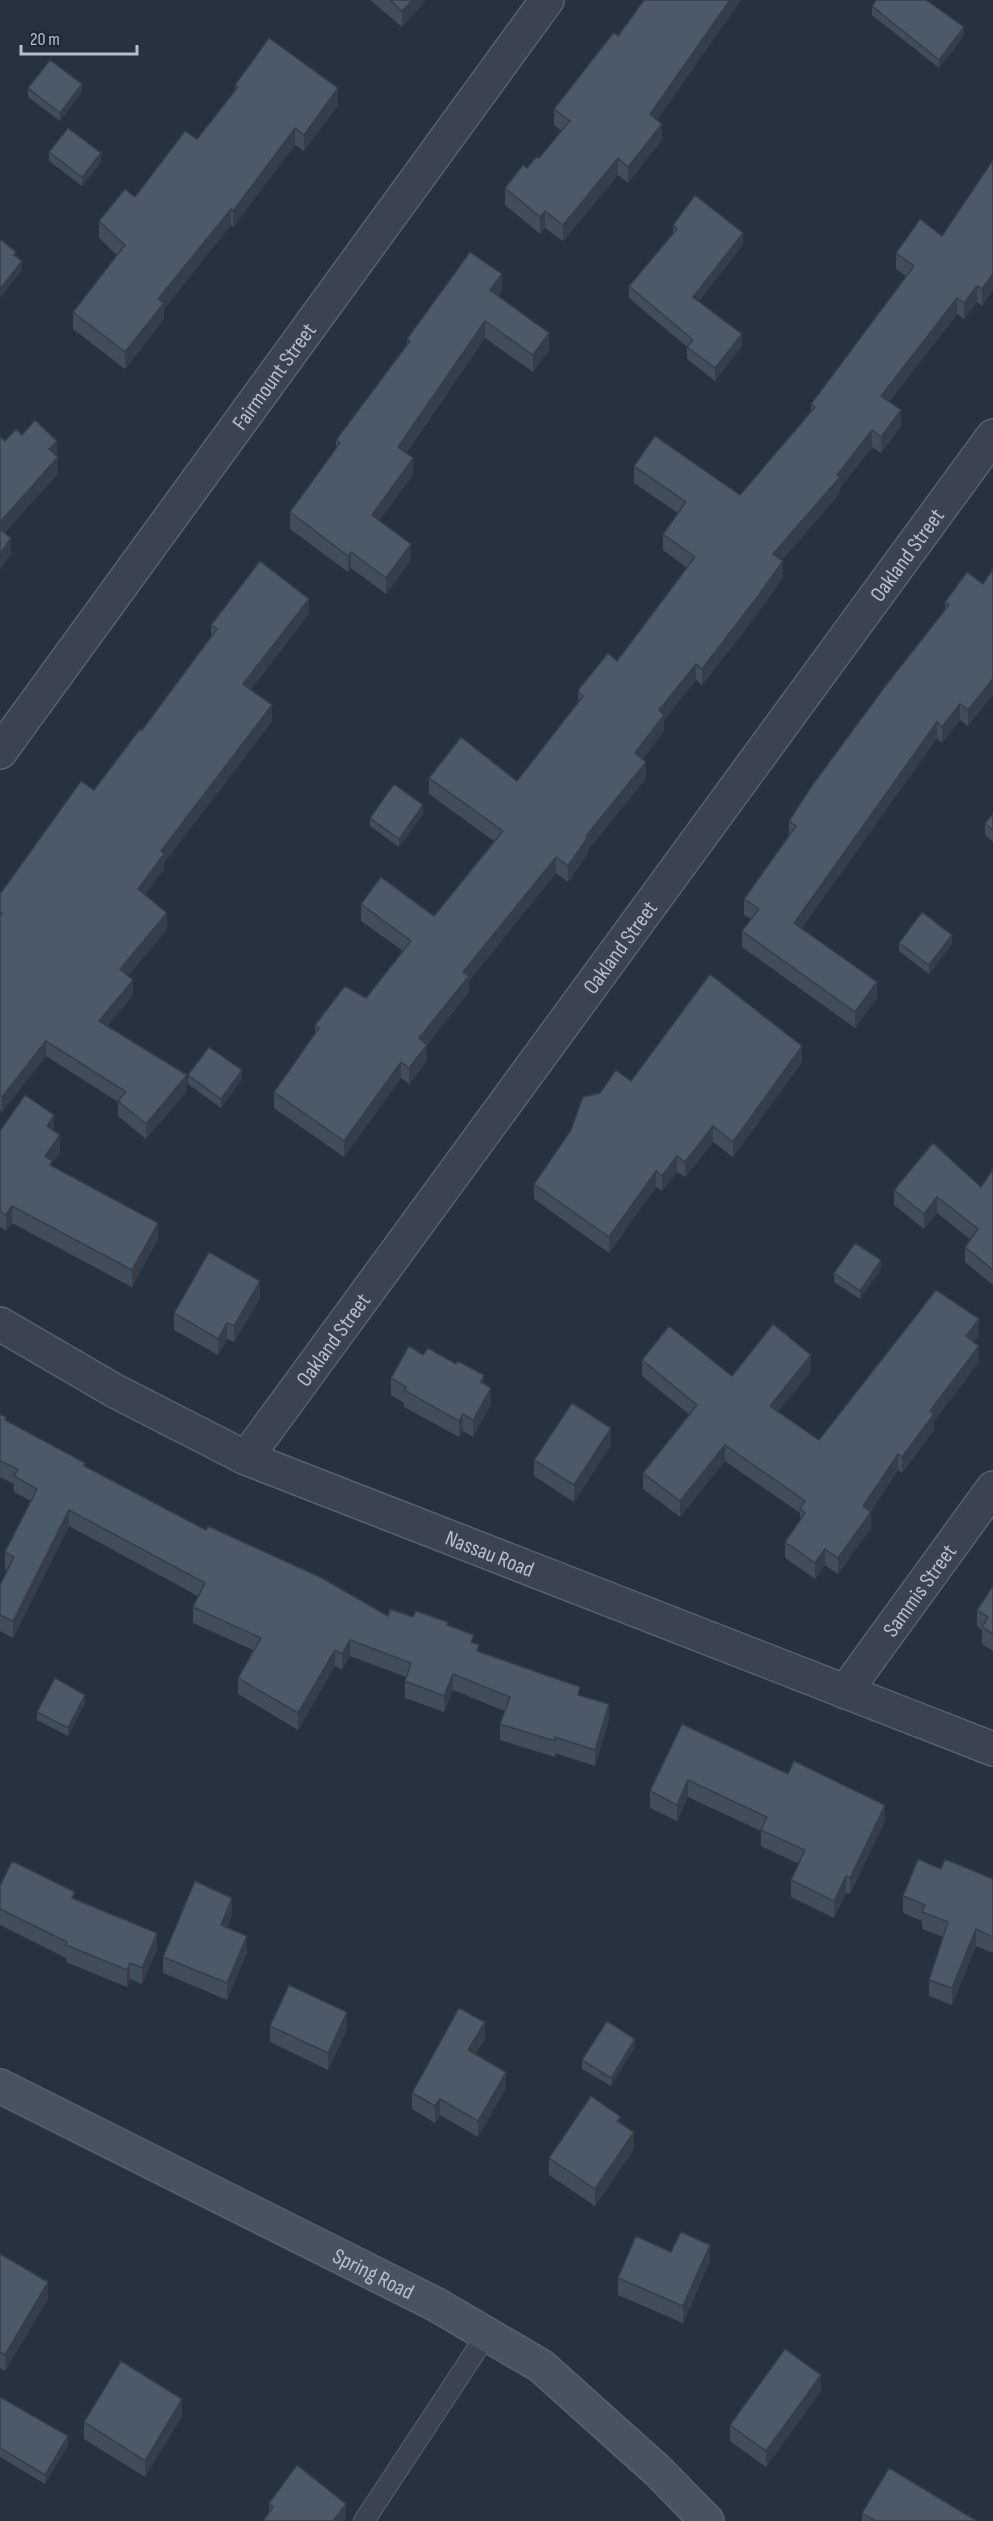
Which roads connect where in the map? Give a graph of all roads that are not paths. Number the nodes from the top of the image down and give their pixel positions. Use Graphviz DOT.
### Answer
graph roads {
  1 [pos="547,0"];
  2 [pos="993,436"];
  3 [pos="0,752"];
  4 [pos="0,1324"];
  5 [pos="246,1458"];
  6 [pos="993,1488"];
  7 [pos="845,1692"];
  8 [pos="993,1749"];
  9 [pos="0,2086"];
  10 [pos="487,2334"];
  11 [pos="364,2521"];
  12 [pos="707,2521"];
  1 -- 3 [label="street, Fairmount Street"];
  2 -- 5 [label="street, Oakland Street"];
  4 -- 5 [label="street, Nassau Road"];
  5 -- 7 [label="street, Nassau Road"];
  6 -- 7 [label="street, Sammis Street"];
  7 -- 8 [label="street, Nassau Road"];
  9 -- 10 [label="main road, Spring Road"];
  10 -- 11 [label="lane"];
  10 -- 12 [label="main road, Spring Road"];
}
